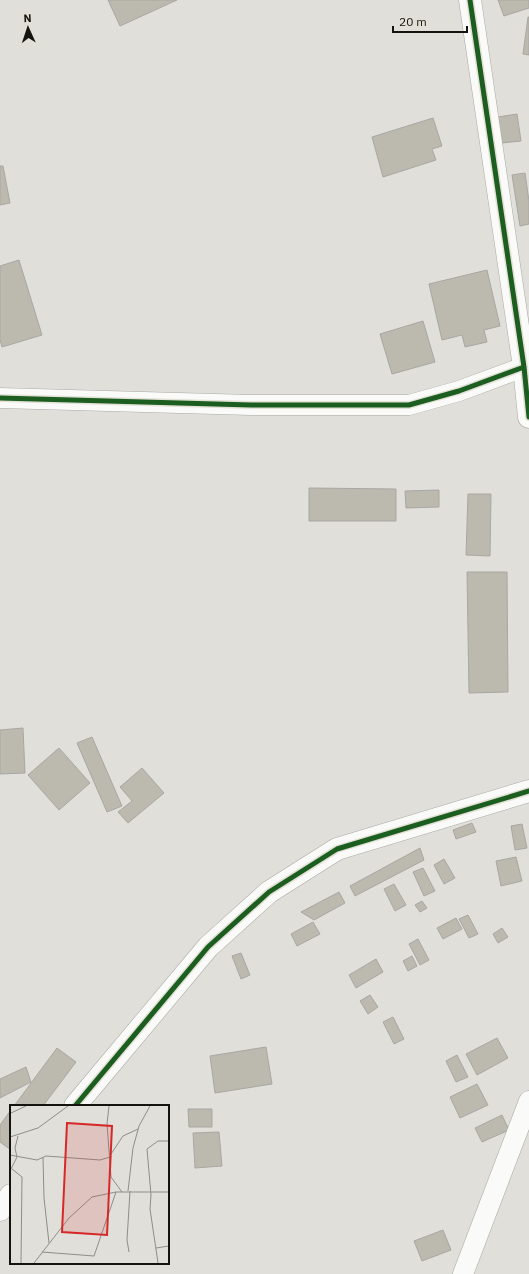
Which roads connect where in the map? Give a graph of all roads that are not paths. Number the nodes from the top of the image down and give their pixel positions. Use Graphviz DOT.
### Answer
graph roads {
  1 [pos="470,0"];
  2 [pos="525,334"];
  3 [pos="524,367"];
  4 [pos="0,398"];
  5 [pos="529,417"];
  6 [pos="529,791"];
  7 [pos="529,1102"];
  8 [pos="76,1105"];
  9 [pos="10,1196"];
  10 [pos="0,1210"];
  11 [pos="463,1274"];
  1 -- 2 [label="street"];
  2 -- 3 [label="street"];
  3 -- 4 [label="street"];
  3 -- 5 [label="street"];
  6 -- 8 [label="street"];
  7 -- 11 [label="street"];
  9 -- 10 [label="street"];
}
